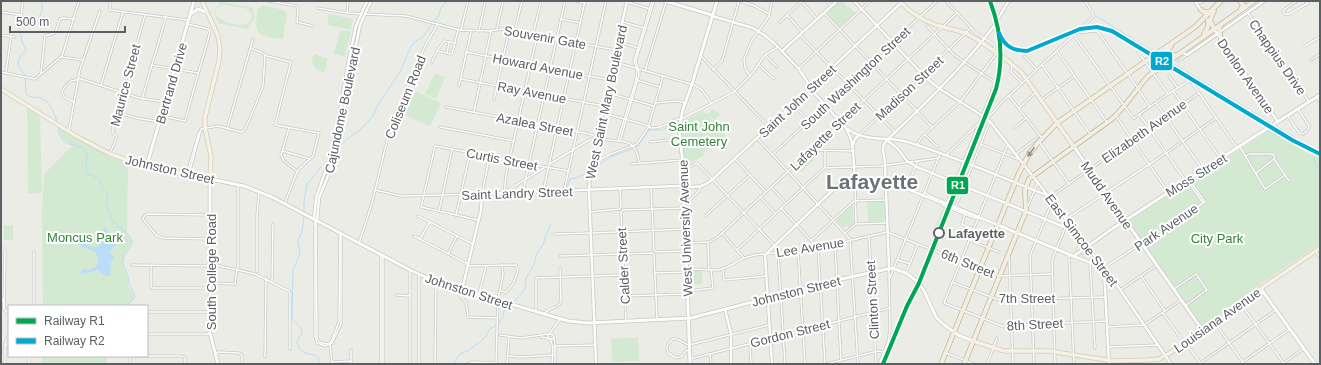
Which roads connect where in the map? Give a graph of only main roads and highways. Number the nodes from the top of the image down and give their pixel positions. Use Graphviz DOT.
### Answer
graph roads {
  1 [pos="194,1"];
  2 [pos="202,1"];
  3 [pos="665,1"];
  4 [pos="716,1"];
  5 [pos="1221,1"];
  6 [pos="1240,1"];
  7 [pos="1254,1"];
  8 [pos="902,2"];
  9 [pos="1214,8"];
  10 [pos="206,12"];
  11 [pos="1238,12"];
  12 [pos="191,14"];
  13 [pos="712,16"];
  14 [pos="1206,17"];
  15 [pos="1199,23"];
  16 [pos="1221,24"];
  17 [pos="1191,29"];
  18 [pos="1214,29"];
  19 [pos="1221,39"];
  20 [pos="1196,41"];
  21 [pos="1181,52"];
  22 [pos="1,89"];
  23 [pos="1318,96"];
  24 [pos="1057,123"];
  25 [pos="1074,147"];
  26 [pos="147,165"];
  27 [pos="210,179"];
  28 [pos="1125,220"];
  29 [pos="998,225"];
  30 [pos="1017,233"];
  31 [pos="1320,248"];
  32 [pos="919,283"];
  33 [pos="1261,289"];
  34 [pos="688,318"];
  35 [pos="1203,331"];
  36 [pos="954,332"];
  37 [pos="973,341"];
  38 [pos="965,362"];
  39 [pos="1109,363"];
  40 [pos="1133,363"];
  41 [pos="218,364"];
  42 [pos="690,364"];
  43 [pos="941,364"];
  44 [pos="1314,364"];
  1 -- 12 [label="main road, Bertrand Drive"];
  2 -- 10 [label="main road"];
  3 -- 13 [label="main road"];
  4 -- 13 [label="main road, West University Avenue"];
  5 -- 9 [label="highway"];
  5 -- 18 [label="highway"];
  6 -- 11 [label="highway"];
  7 -- 11 [label="highway"];
  8 -- 24 [label="main road, Mudd Avenue"];
  9 -- 14 [label="highway"];
  9 -- 15 [label="highway"];
  10 -- 12 [label="main road"];
  10 -- 27 [label="main road"];
  11 -- 16 [label="highway"];
  12 -- 26 [label="main road, Bertrand Drive"];
  13 -- 34 [label="main road, West University Avenue"];
  14 -- 15 [label="highway"];
  14 -- 20 [label="highway"];
  15 -- 17 [label="highway"];
  16 -- 18 [label="highway"];
  16 -- 19 [label="highway"];
  17 -- 21 [label="highway"];
  17 -- 24 [label="highway"];
  18 -- 20 [label="highway"];
  20 -- 21 [label="highway"];
  21 -- 25 [label="highway"];
  22 -- 26 [label="main road, Johnston Street"];
  23 -- 28 [label="main road, Moss Street"];
  24 -- 25 [label="main road, Mudd Avenue"];
  24 -- 29 [label="highway, one-way"];
  25 -- 28 [label="main road, Mudd Avenue"];
  25 -- 30 [label="highway"];
  26 -- 27 [label="main road, Johnston Street"];
  27 -- 34 [label="main road, Johnston Street"];
  27 -- 41 [label="main road, South College Road"];
  28 -- 30 [label="main road, Moss Street"];
  28 -- 35 [label="main road, Mudd Avenue"];
  29 -- 30 [label="main road"];
  29 -- 36 [label="highway"];
  30 -- 37 [label="highway"];
  31 -- 33 [label="main road, Louisiana Avenue"];
  32 -- 34 [label="main road, Johnston Street"];
  32 -- 36 [label="main road, Louisiana Avenue"];
  33 -- 35 [label="main road, Louisiana Avenue"];
  33 -- 44 [label="main road"];
  34 -- 42 [label="main road, West University Avenue"];
  35 -- 40 [label="main road, Louisiana Avenue"];
  36 -- 37 [label="main road, Louisiana Avenue"];
  36 -- 43 [label="highway"];
  37 -- 38 [label="highway"];
  37 -- 39 [label="main road, Louisiana Avenue"];
  39 -- 40 [label="main road, Louisiana Avenue"];
}
